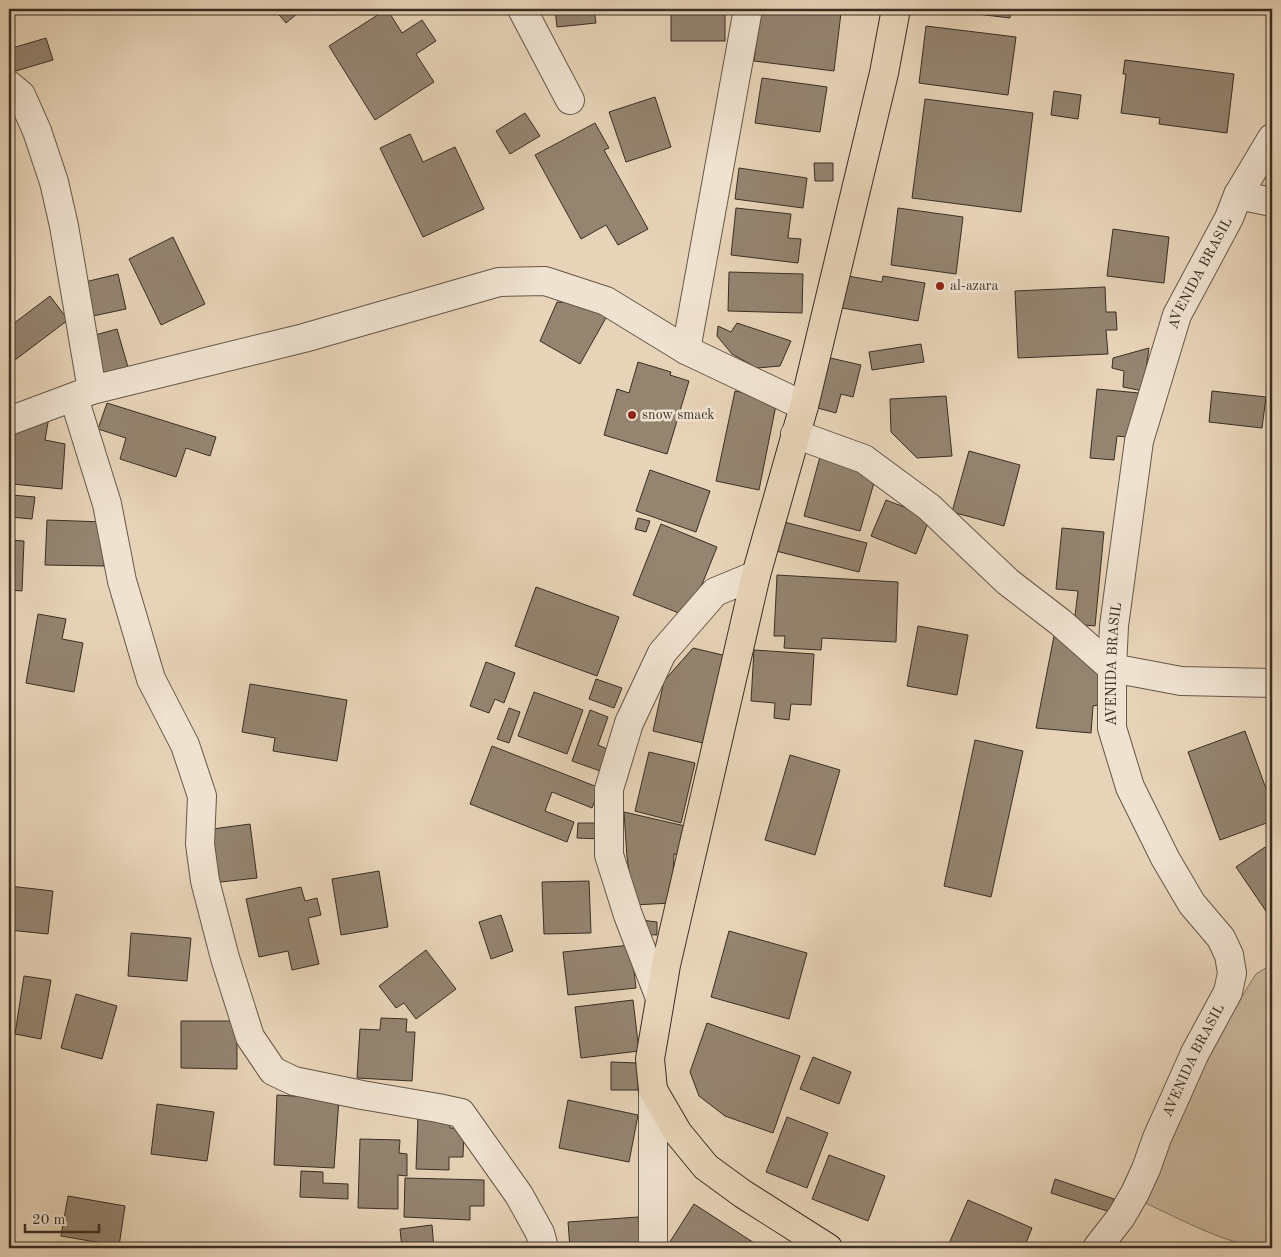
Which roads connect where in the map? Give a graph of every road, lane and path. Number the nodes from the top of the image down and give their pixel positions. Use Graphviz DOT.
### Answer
graph roads {
  1 [pos="522,9"];
  2 [pos="748,9"];
  3 [pos="896,9"];
  4 [pos="9,85"];
  5 [pos="570,100"];
  6 [pos="1272,138"];
  7 [pos="1238,195"];
  8 [pos="1272,202"];
  9 [pos="686,350"];
  10 [pos="83,394"];
  11 [pos="804,406"];
  12 [pos="9,421"];
  13 [pos="796,434"];
  14 [pos="756,574"];
  15 [pos="1112,668"];
  16 [pos="1272,683"];
  17 [pos="660,998"];
  18 [pos="654,1090"];
  19 [pos="544,1248"];
  20 [pos="653,1248"];
  21 [pos="828,1248"];
  22 [pos="1097,1248"];
  1 -- 5 [label="street"];
  2 -- 9 [label="street"];
  3 -- 11 [label="main road"];
  4 -- 10 [label="street"];
  6 -- 7 [label="street, AVENIDA BRASIL"];
  7 -- 8 [label="street"];
  7 -- 15 [label="street, AVENIDA BRASIL"];
  9 -- 10 [label="street"];
  9 -- 11 [label="street"];
  10 -- 12 [label="street"];
  10 -- 19 [label="street"];
  11 -- 13 [label="main road"];
  13 -- 14 [label="main road"];
  13 -- 15 [label="street"];
  14 -- 17 [label="main road"];
  14 -- 17 [label="street"];
  15 -- 16 [label="street"];
  15 -- 22 [label="street, AVENIDA BRASIL"];
  17 -- 18 [label="main road"];
  18 -- 20 [label="street"];
  18 -- 21 [label="main road"];
}
